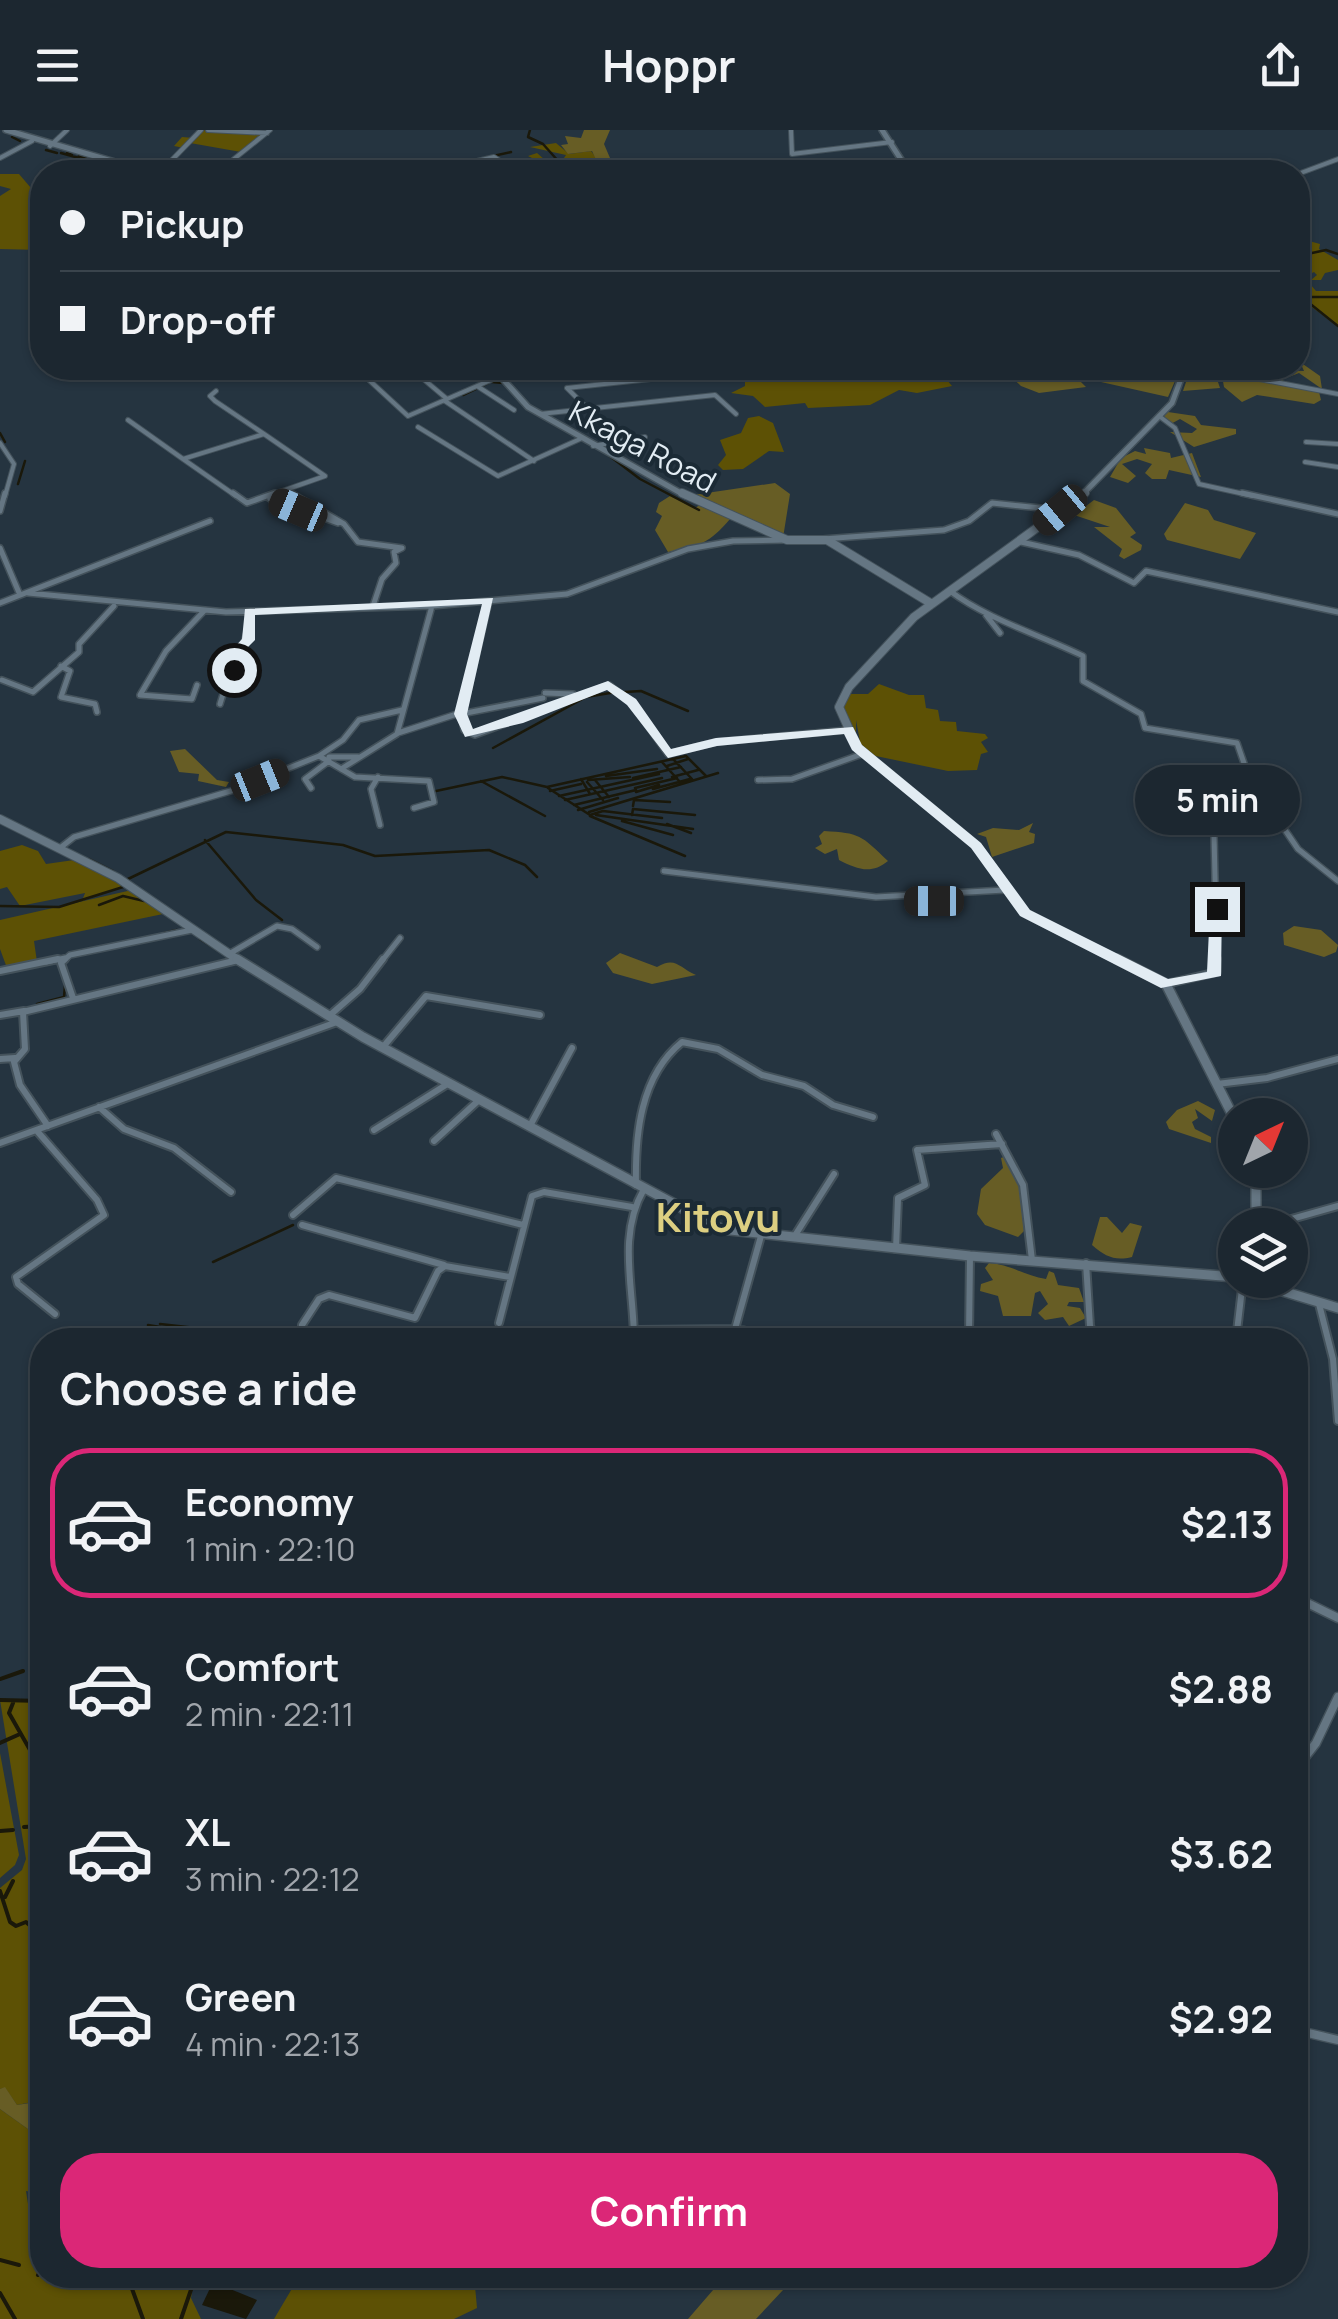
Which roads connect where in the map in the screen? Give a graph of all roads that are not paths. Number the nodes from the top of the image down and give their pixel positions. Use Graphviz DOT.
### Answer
graph roads {
  1 [pos="6,130"];
  2 [pos="67,130"];
  3 [pos="201,130"];
  4 [pos="208,130"];
  5 [pos="792,130"];
  6 [pos="882,130"];
  7 [pos="268,132"];
  8 [pos="32,141"];
  9 [pos="892,142"];
  10 [pos="50,146"];
  11 [pos="0,150"];
  12 [pos="9,152"];
  13 [pos="0,158"];
  14 [pos="1338,159"];
  15 [pos="106,160"];
  16 [pos="172,160"];
  17 [pos="233,160"];
  18 [pos="902,160"];
  19 [pos="1310,170"];
  20 [pos="369,380"];
  21 [pos="425,380"];
  22 [pos="489,380"];
  23 [pos="504,380"];
  24 [pos="642,380"];
  25 [pos="1181,380"];
  26 [pos="1265,380"];
  27 [pos="476,385"];
  28 [pos="216,391"];
  29 [pos="1338,394"];
  30 [pos="445,399"];
  31 [pos="587,408"];
  32 [pos="514,410"];
  33 [pos="539,414"];
  34 [pos="736,414"];
  35 [pos="1158,416"];
  36 [pos="128,420"];
  37 [pos="418,427"];
  38 [pos="264,434"];
  39 [pos="645,436"];
  40 [pos="580,439"];
  41 [pos="1306,442"];
  42 [pos="0,443"];
  43 [pos="1338,444"];
  44 [pos="592,446"];
  45 [pos="182,459"];
  46 [pos="534,460"];
  47 [pos="1305,462"];
  48 [pos="1338,467"];
  49 [pos="288,491"];
  50 [pos="269,498"];
  51 [pos="1060,510"];
  52 [pos="0,511"];
  53 [pos="1338,514"];
  54 [pos="210,521"];
  55 [pos="344,524"];
  56 [pos="823,538"];
  57 [pos="787,540"];
  58 [pos="1020,542"];
  59 [pos="0,548"];
  60 [pos="950,590"];
  61 [pos="28,593"];
  62 [pos="20,595"];
  63 [pos="489,600"];
  64 [pos="0,603"];
  65 [pos="932,604"];
  66 [pos="115,605"];
  67 [pos="432,606"];
  68 [pos="373,607"];
  69 [pos="204,610"];
  70 [pos="249,611"];
  71 [pos="1338,612"];
  72 [pos="985,614"];
  73 [pos="1000,633"];
  74 [pos="61,666"];
  75 [pos="2,680"];
  76 [pos="198,685"];
  77 [pos="579,694"];
  78 [pos="220,704"];
  79 [pos="403,709"];
  80 [pos="97,712"];
  81 [pos="460,714"];
  82 [pos="848,730"];
  83 [pos="397,734"];
  84 [pos="330,748"];
  85 [pos="865,754"];
  86 [pos="319,756"];
  87 [pos="359,756"];
  88 [pos="329,760"];
  89 [pos="341,770"];
  90 [pos="1256,773"];
  91 [pos="378,777"];
  92 [pos="758,780"];
  93 [pos="311,788"];
  94 [pos="1287,804"];
  95 [pos="414,808"];
  96 [pos="1250,817"];
  97 [pos="0,819"];
  98 [pos="380,825"];
  99 [pos="60,848"];
  100 [pos="664,871"];
  101 [pos="1338,880"];
  102 [pos="1005,890"];
  103 [pos="192,930"];
  104 [pos="400,938"];
  105 [pos="317,947"];
  106 [pos="233,957"];
  107 [pos="61,960"];
  108 [pos="0,971"];
  109 [pos="1166,984"];
  110 [pos="72,998"];
  111 [pos="20,1013"];
  112 [pos="0,1015"];
  113 [pos="540,1015"];
  114 [pos="333,1019"];
  115 [pos="382,1048"];
  116 [pos="572,1048"];
  117 [pos="16,1058"];
  118 [pos="0,1059"];
  119 [pos="1338,1059"];
  120 [pos="450,1082"];
  121 [pos="1217,1084"];
  122 [pos="1224,1098"];
  123 [pos="479,1100"];
  124 [pos="99,1106"];
  125 [pos="874,1117"];
  126 [pos="530,1124"];
  127 [pos="48,1126"];
  128 [pos="374,1130"];
  129 [pos="37,1131"];
  130 [pos="996,1134"];
  131 [pos="434,1141"];
  132 [pos="0,1143"];
  133 [pos="1002,1144"];
  134 [pos="834,1174"];
  135 [pos="640,1187"];
  136 [pos="230,1192"];
  137 [pos="1338,1206"];
  138 [pos="632,1208"];
  139 [pos="1308,1214"];
  140 [pos="293,1215"];
  141 [pos="523,1224"];
  142 [pos="302,1225"];
  143 [pos="761,1236"];
  144 [pos="793,1238"];
  145 [pos="896,1248"];
  146 [pos="970,1256"];
  147 [pos="1032,1260"];
  148 [pos="1086,1264"];
  149 [pos="445,1266"];
  150 [pos="1218,1276"];
  151 [pos="510,1277"];
  152 [pos="1242,1298"];
  153 [pos="1305,1298"];
  154 [pos="1318,1302"];
  155 [pos="1338,1308"];
  156 [pos="55,1314"];
  157 [pos="500,1323"];
  158 [pos="302,1325"];
  159 [pos="635,1328"];
  160 [pos="735,1328"];
  161 [pos="969,1328"];
  162 [pos="1091,1328"];
  163 [pos="1238,1328"];
  164 [pos="1338,1420"];
  165 [pos="1308,1603"];
  166 [pos="1338,1618"];
  167 [pos="1338,1697"];
  168 [pos="1308,1753"];
  169 [pos="1308,2032"];
  170 [pos="1338,2040"];
  1 -- 8 [label="street"];
  2 -- 10 [label="street"];
  3 -- 16 [label="street"];
  4 -- 7 [label="street"];
  5 -- 9 [label="street"];
  6 -- 9 [label="street"];
  7 -- 17 [label="street"];
  8 -- 10 [label="street"];
  8 -- 12 [label="street"];
  9 -- 18 [label="street"];
  10 -- 15 [label="street"];
  11 -- 12 [label="street"];
  12 -- 13 [label="street"];
  14 -- 19 [label="street"];
  20 -- 30 [label="street"];
  21 -- 30 [label="street"];
  22 -- 27 [label="street"];
  23 -- 33 [label="street, Kkaga Road"];
  24 -- 31 [label="street"];
  25 -- 35 [label="street"];
  26 -- 29 [label="street"];
  27 -- 30 [label="street"];
  27 -- 32 [label="street"];
  28 -- 38 [label="street"];
  30 -- 46 [label="street"];
  31 -- 33 [label="street"];
  31 -- 34 [label="street"];
  33 -- 40 [label="street, Kkaga Road"];
  35 -- 51 [label="street"];
  35 -- 53 [label="street"];
  36 -- 45 [label="street"];
  37 -- 46 [label="street"];
  38 -- 45 [label="street"];
  38 -- 49 [label="street"];
  39 -- 44 [label="street"];
  40 -- 44 [label="street, Kkaga Road"];
  40 -- 46 [label="street"];
  41 -- 43 [label="street"];
  42 -- 52 [label="street"];
  44 -- 57 [label="street, Kkaga Road"];
  45 -- 50 [label="street"];
  47 -- 48 [label="street"];
  49 -- 50 [label="street"];
  49 -- 55 [label="street"];
  50 -- 55 [label="street"];
  51 -- 56 [label="street"];
  51 -- 58 [label="street"];
  54 -- 61 [label="street"];
  55 -- 68 [label="street"];
  56 -- 57 [label="street"];
  56 -- 65 [label="street"];
  57 -- 63 [label="street"];
  58 -- 60 [label="street"];
  58 -- 71 [label="street"];
  59 -- 62 [label="street"];
  60 -- 65 [label="street"];
  60 -- 72 [label="street"];
  61 -- 62 [label="street"];
  61 -- 66 [label="street"];
  62 -- 64 [label="street"];
  63 -- 67 [label="street"];
  63 -- 81 [label="street"];
  65 -- 82 [label="street"];
  66 -- 69 [label="street"];
  66 -- 74 [label="street"];
  67 -- 68 [label="street"];
  67 -- 79 [label="street"];
  68 -- 70 [label="street"];
  69 -- 70 [label="street"];
  69 -- 76 [label="street"];
  70 -- 78 [label="street"];
  72 -- 73 [label="street"];
  72 -- 90 [label="street"];
  74 -- 75 [label="street"];
  74 -- 80 [label="street"];
  77 -- 81 [label="street"];
  77 -- 81 [label="street"];
  77 -- 82 [label="street"];
  79 -- 83 [label="street"];
  79 -- 84 [label="street"];
  81 -- 83 [label="street"];
  82 -- 85 [label="street"];
  83 -- 87 [label="street"];
  84 -- 86 [label="street"];
  84 -- 88 [label="street"];
  85 -- 92 [label="street"];
  85 -- 102 [label="street"];
  86 -- 88 [label="street"];
  86 -- 99 [label="street"];
  87 -- 88 [label="street"];
  87 -- 89 [label="street"];
  88 -- 89 [label="street"];
  88 -- 93 [label="street"];
  89 -- 91 [label="street"];
  91 -- 95 [label="street"];
  91 -- 98 [label="street"];
  94 -- 96 [label="street"];
  96 -- 101 [label="street"];
  96 -- 109 [label="street"];
  97 -- 99 [label="street"];
  99 -- 103 [label="street"];
  100 -- 102 [label="street"];
  102 -- 109 [label="street"];
  103 -- 106 [label="street"];
  103 -- 107 [label="street"];
  104 -- 114 [label="street"];
  105 -- 106 [label="street"];
  106 -- 110 [label="street"];
  106 -- 114 [label="street"];
  107 -- 108 [label="street"];
  107 -- 110 [label="street"];
  109 -- 121 [label="street"];
  110 -- 111 [label="street"];
  111 -- 112 [label="street"];
  111 -- 117 [label="street"];
  113 -- 115 [label="street"];
  114 -- 115 [label="street"];
  114 -- 124 [label="street"];
  115 -- 120 [label="street"];
  116 -- 126 [label="street"];
  117 -- 118 [label="street"];
  117 -- 127 [label="street"];
  119 -- 121 [label="street"];
  120 -- 123 [label="street"];
  120 -- 128 [label="street"];
  121 -- 122 [label="street"];
  123 -- 126 [label="street"];
  123 -- 131 [label="street"];
  124 -- 127 [label="street"];
  124 -- 136 [label="street"];
  125 -- 135 [label="street"];
  126 -- 135 [label="street"];
  127 -- 129 [label="street"];
  129 -- 132 [label="street"];
  129 -- 156 [label="street"];
  130 -- 133 [label="street"];
  133 -- 145 [label="street"];
  133 -- 147 [label="street"];
  134 -- 144 [label="street"];
  135 -- 138 [label="street"];
  135 -- 143 [label="street"];
  137 -- 139 [label="street"];
  138 -- 141 [label="street"];
  138 -- 159 [label="street"];
  140 -- 141 [label="street"];
  141 -- 151 [label="street"];
  142 -- 149 [label="street"];
  143 -- 144 [label="street"];
  143 -- 160 [label="street"];
  144 -- 145 [label="street"];
  145 -- 146 [label="street"];
  146 -- 147 [label="street"];
  146 -- 161 [label="street"];
  147 -- 148 [label="street"];
  148 -- 150 [label="street"];
  148 -- 162 [label="street"];
  149 -- 151 [label="street"];
  149 -- 158 [label="street"];
  151 -- 157 [label="street"];
  152 -- 163 [label="street"];
  153 -- 154 [label="street"];
  154 -- 155 [label="street"];
  154 -- 164 [label="street"];
  165 -- 166 [label="street"];
  167 -- 168 [label="street"];
  169 -- 170 [label="street"];
}
